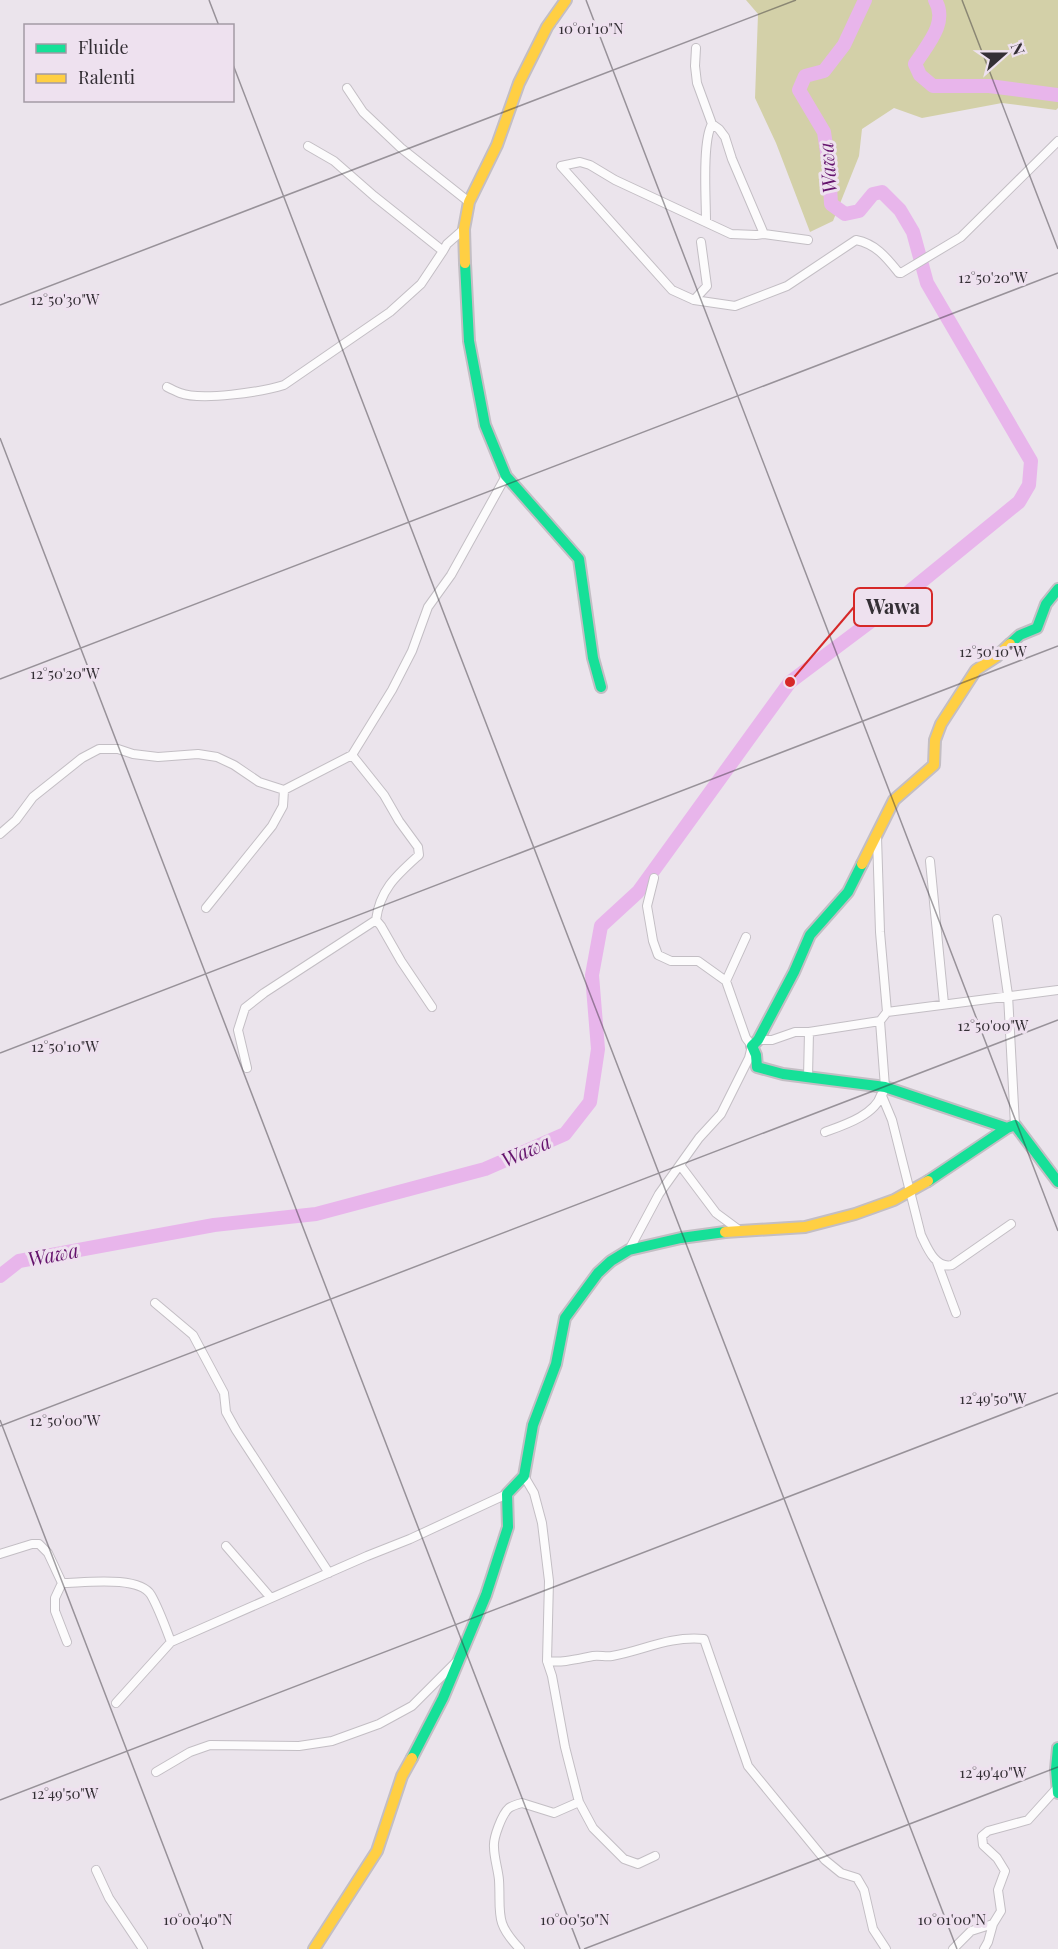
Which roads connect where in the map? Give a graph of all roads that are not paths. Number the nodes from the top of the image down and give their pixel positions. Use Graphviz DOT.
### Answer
graph roads {
  1 [pos="566,0"];
  2 [pos="696,48"];
  3 [pos="347,88"];
  4 [pos="712,124"];
  5 [pos="1057,142"];
  6 [pos="308,146"];
  7 [pos="469,202"];
  8 [pos="706,222"];
  9 [pos="464,229"];
  10 [pos="764,234"];
  11 [pos="808,240"];
  12 [pos="702,242"];
  13 [pos="443,251"];
  14 [pos="694,300"];
  15 [pos="167,387"];
  16 [pos="506,476"];
  17 [pos="1058,589"];
  18 [pos="601,687"];
  19 [pos="352,755"];
  20 [pos="284,790"];
  21 [pos="0,834"];
  22 [pos="877,836"];
  23 [pos="930,861"];
  24 [pos="654,878"];
  25 [pos="206,908"];
  26 [pos="997,919"];
  27 [pos="376,920"];
  28 [pos="746,937"];
  29 [pos="726,981"];
  30 [pos="1058,990"];
  31 [pos="1008,995"];
  32 [pos="944,1004"];
  33 [pos="432,1007"];
  34 [pos="887,1012"];
  35 [pos="880,1021"];
  36 [pos="809,1032"];
  37 [pos="755,1043"];
  38 [pos="247,1068"];
  39 [pos="808,1077"];
  40 [pos="881,1090"];
  41 [pos="1011,1126"];
  42 [pos="825,1132"];
  43 [pos="680,1165"];
  44 [pos="1058,1182"];
  45 [pos="911,1191"];
  46 [pos="1011,1224"];
  47 [pos="739,1230"];
  48 [pos="629,1250"];
  49 [pos="937,1262"];
  50 [pos="155,1303"];
  51 [pos="956,1313"];
  52 [pos="524,1476"];
  53 [pos="507,1494"];
  54 [pos="226,1546"];
  55 [pos="0,1554"];
  56 [pos="329,1573"];
  57 [pos="62,1583"];
  58 [pos="271,1598"];
  59 [pos="171,1641"];
  60 [pos="67,1642"];
  61 [pos="461,1657"];
  62 [pos="547,1661"];
  63 [pos="116,1703"];
  64 [pos="1058,1748"];
  65 [pos="156,1772"];
  66 [pos="1057,1788"];
  67 [pos="1058,1793"];
  68 [pos="579,1802"];
  69 [pos="655,1856"];
  70 [pos="96,1870"];
  71 [pos="993,1924"];
  72 [pos="143,1949"];
  73 [pos="314,1949"];
  74 [pos="520,1949"];
  75 [pos="886,1949"];
  76 [pos="952,1949"];
  77 [pos="984,1949"];
  1 -- 7 [label="main road"];
  2 -- 4 [label="street"];
  3 -- 7 [label="street"];
  4 -- 8 [label="street"];
  4 -- 10 [label="street"];
  5 -- 14 [label="street"];
  6 -- 13 [label="street"];
  7 -- 9 [label="main road"];
  8 -- 10 [label="street"];
  8 -- 14 [label="street"];
  9 -- 13 [label="street"];
  9 -- 16 [label="main road"];
  10 -- 11 [label="street"];
  12 -- 14 [label="street"];
  13 -- 15 [label="street"];
  16 -- 18 [label="main road"];
  16 -- 19 [label="street"];
  17 -- 22 [label="main road"];
  19 -- 20 [label="street"];
  19 -- 27 [label="street"];
  20 -- 21 [label="street"];
  20 -- 25 [label="street"];
  22 -- 34 [label="street"];
  22 -- 37 [label="main road"];
  23 -- 32 [label="street"];
  24 -- 29 [label="street"];
  26 -- 31 [label="street"];
  27 -- 33 [label="street"];
  27 -- 38 [label="street"];
  28 -- 29 [label="street"];
  29 -- 37 [label="street"];
  30 -- 31 [label="street"];
  31 -- 32 [label="street"];
  31 -- 41 [label="street"];
  32 -- 34 [label="street"];
  34 -- 35 [label="street"];
  35 -- 36 [label="street"];
  35 -- 40 [label="street"];
  36 -- 37 [label="street"];
  36 -- 39 [label="street"];
  37 -- 39 [label="main road"];
  37 -- 43 [label="street"];
  39 -- 40 [label="main road"];
  40 -- 41 [label="main road"];
  40 -- 42 [label="street"];
  40 -- 45 [label="street"];
  41 -- 44 [label="main road"];
  41 -- 45 [label="main road"];
  43 -- 47 [label="street"];
  43 -- 48 [label="street"];
  45 -- 47 [label="main road"];
  45 -- 49 [label="street"];
  46 -- 49 [label="street"];
  47 -- 48 [label="main road"];
  48 -- 52 [label="main road"];
  49 -- 51 [label="street"];
  50 -- 56 [label="street"];
  52 -- 53 [label="main road"];
  52 -- 62 [label="street"];
  53 -- 56 [label="street"];
  53 -- 61 [label="main road"];
  54 -- 58 [label="street"];
  55 -- 57 [label="street"];
  56 -- 58 [label="street"];
  57 -- 59 [label="street"];
  57 -- 60 [label="street"];
  58 -- 59 [label="street"];
  59 -- 63 [label="street"];
  61 -- 65 [label="street"];
  61 -- 73 [label="main road"];
  62 -- 68 [label="street"];
  62 -- 75 [label="street"];
  64 -- 66 [label="main road"];
  66 -- 67 [label="main road"];
  66 -- 71 [label="street"];
  68 -- 69 [label="street"];
  68 -- 74 [label="street"];
  70 -- 72 [label="street"];
  71 -- 76 [label="street"];
  71 -- 77 [label="street"];
}
